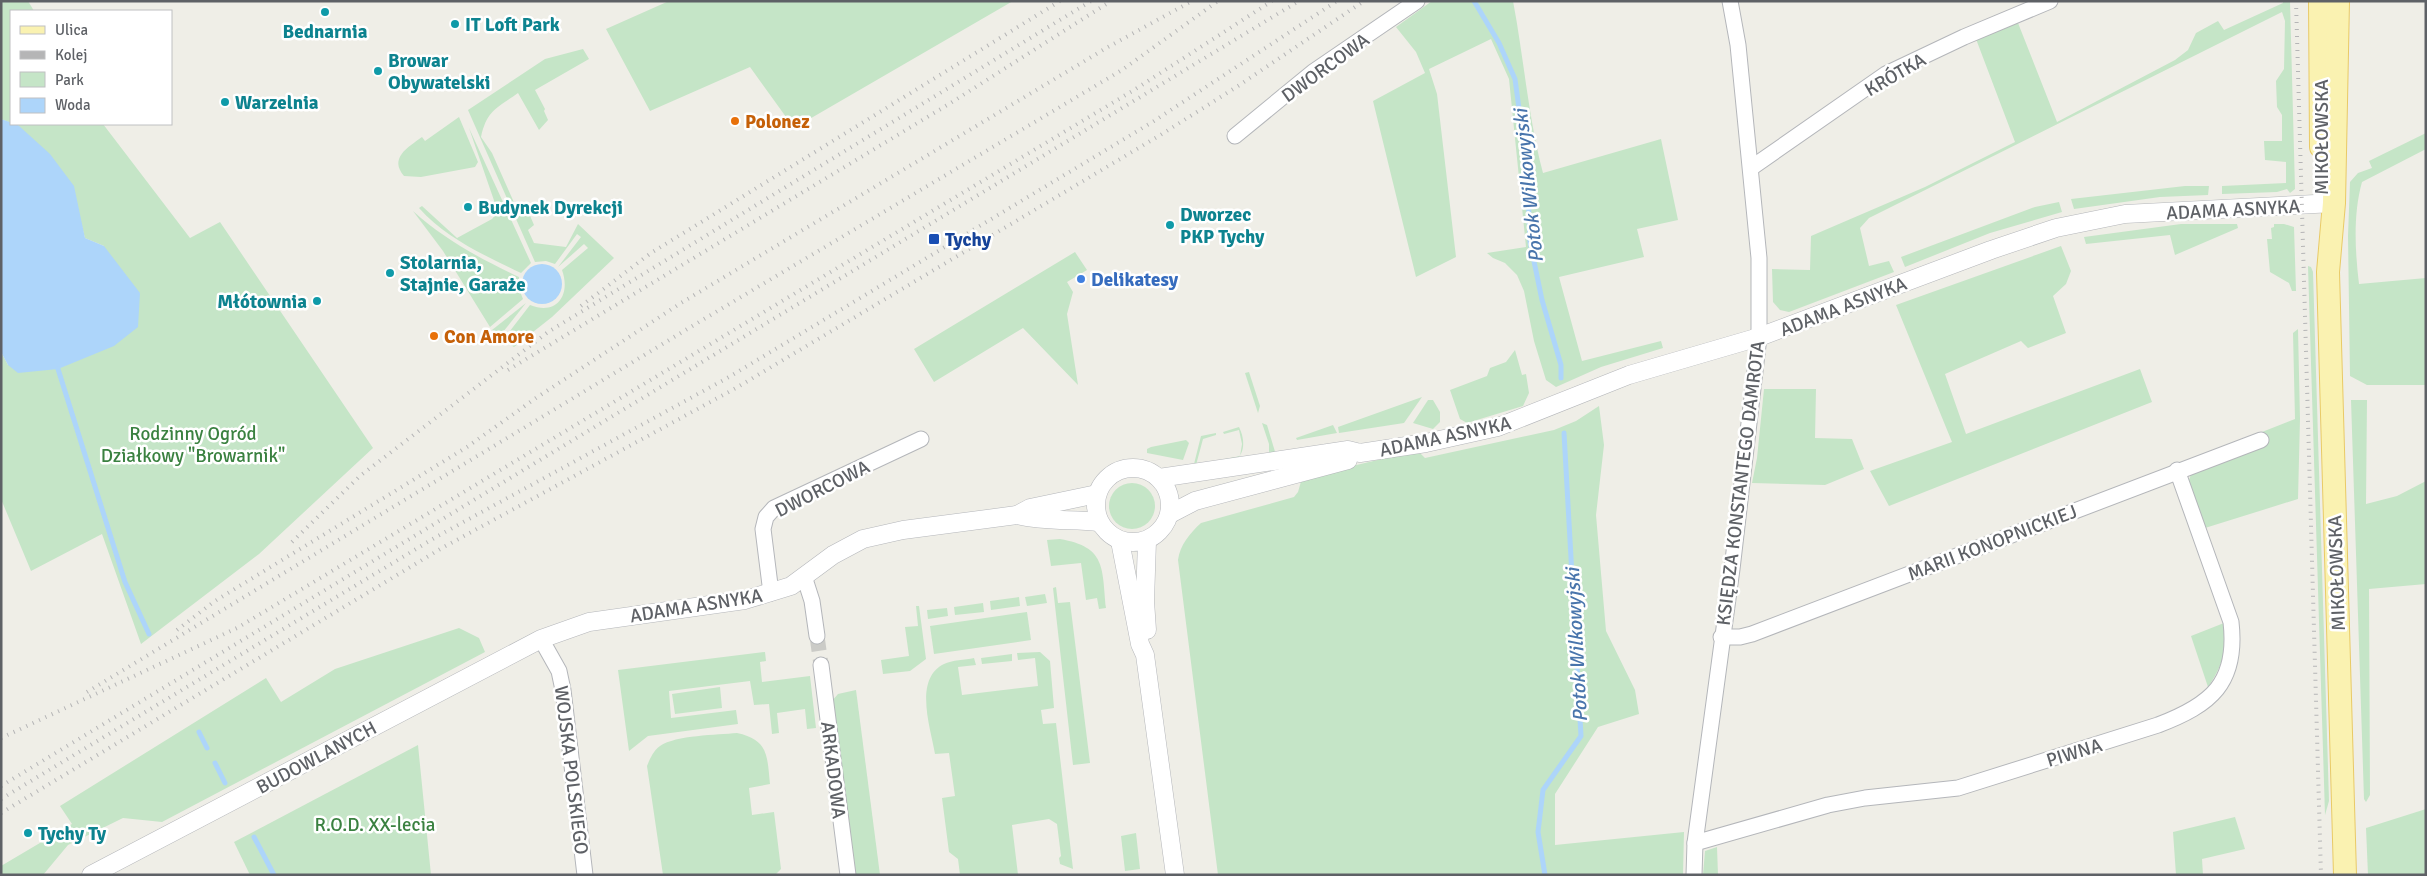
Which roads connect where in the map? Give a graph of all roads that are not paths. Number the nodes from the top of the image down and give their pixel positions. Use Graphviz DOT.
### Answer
graph roads {
  1 [pos="1417,1"];
  2 [pos="1730,1"];
  3 [pos="2050,1"];
  4 [pos="2320,1"];
  5 [pos="2338,1"];
  6 [pos="1235,136"];
  7 [pos="1751,168"];
  8 [pos="2328,204"];
  9 [pos="1759,337"];
  10 [pos="921,439"];
  11 [pos="2261,440"];
  12 [pos="1360,453"];
  13 [pos="2177,470"];
  14 [pos="1159,478"];
  15 [pos="1097,494"];
  16 [pos="1170,514"];
  17 [pos="1017,515"];
  18 [pos="1099,522"];
  19 [pos="1147,540"];
  20 [pos="1120,541"];
  21 [pos="804,576"];
  22 [pos="771,593"];
  23 [pos="817,636"];
  24 [pos="1721,636"];
  25 [pos="541,639"];
  26 [pos="1145,655"];
  27 [pos="820,665"];
  28 [pos="1695,843"];
  29 [pos="91,875"];
  30 [pos="585,875"];
  31 [pos="848,875"];
  32 [pos="1175,875"];
  33 [pos="1694,875"];
  34 [pos="2345,875"];
  1 -- 6 [label="street, DWORCOWA"];
  2 -- 7 [label="street, KSIĘDZA KONSTANTEGO DAMROTA"];
  3 -- 7 [label="street, KRÓTKA"];
  4 -- 8 [label="main road, MIKOŁOWSKA"];
  5 -- 8 [label="main road, MIKOŁOWSKA"];
  7 -- 9 [label="street, KSIĘDZA KONSTANTEGO DAMROTA"];
  8 -- 9 [label="street, ADAMA ASNYKA"];
  8 -- 34 [label="main road, MIKOŁOWSKA"];
  9 -- 12 [label="street, ADAMA ASNYKA"];
  9 -- 24 [label="street, KSIĘDZA KONSTANTEGO DAMROTA"];
  10 -- 22 [label="street, DWORCOWA"];
  11 -- 13 [label="street, MARII KONOPNICKIEJ"];
  12 -- 14 [label="street, ADAMA ASNYKA"];
  12 -- 16 [label="street, ADAMA ASNYKA"];
  13 -- 24 [label="street, MARII KONOPNICKIEJ"];
  13 -- 28 [label="street, PIWNA"];
  14 -- 15 [label="street"];
  14 -- 16 [label="street"];
  15 -- 17 [label="street, ADAMA ASNYKA"];
  15 -- 18 [label="street"];
  16 -- 19 [label="street"];
  17 -- 18 [label="street, ADAMA ASNYKA"];
  17 -- 21 [label="street, ADAMA ASNYKA"];
  18 -- 20 [label="street"];
  19 -- 20 [label="street"];
  19 -- 26 [label="street"];
  20 -- 26 [label="street"];
  21 -- 22 [label="street, ADAMA ASNYKA"];
  21 -- 23 [label="street"];
  22 -- 25 [label="street, ADAMA ASNYKA"];
  24 -- 28 [label="street, KSIĘDZA KONSTANTEGO DAMROTA"];
  25 -- 29 [label="street, BUDOWLANYCH"];
  25 -- 30 [label="street, WOJSKA POLSKIEGO"];
  26 -- 32 [label="street"];
  27 -- 31 [label="street, ARKADOWA"];
  28 -- 33 [label="street, KSIĘDZA KONSTANTEGO DAMROTA"];
}
